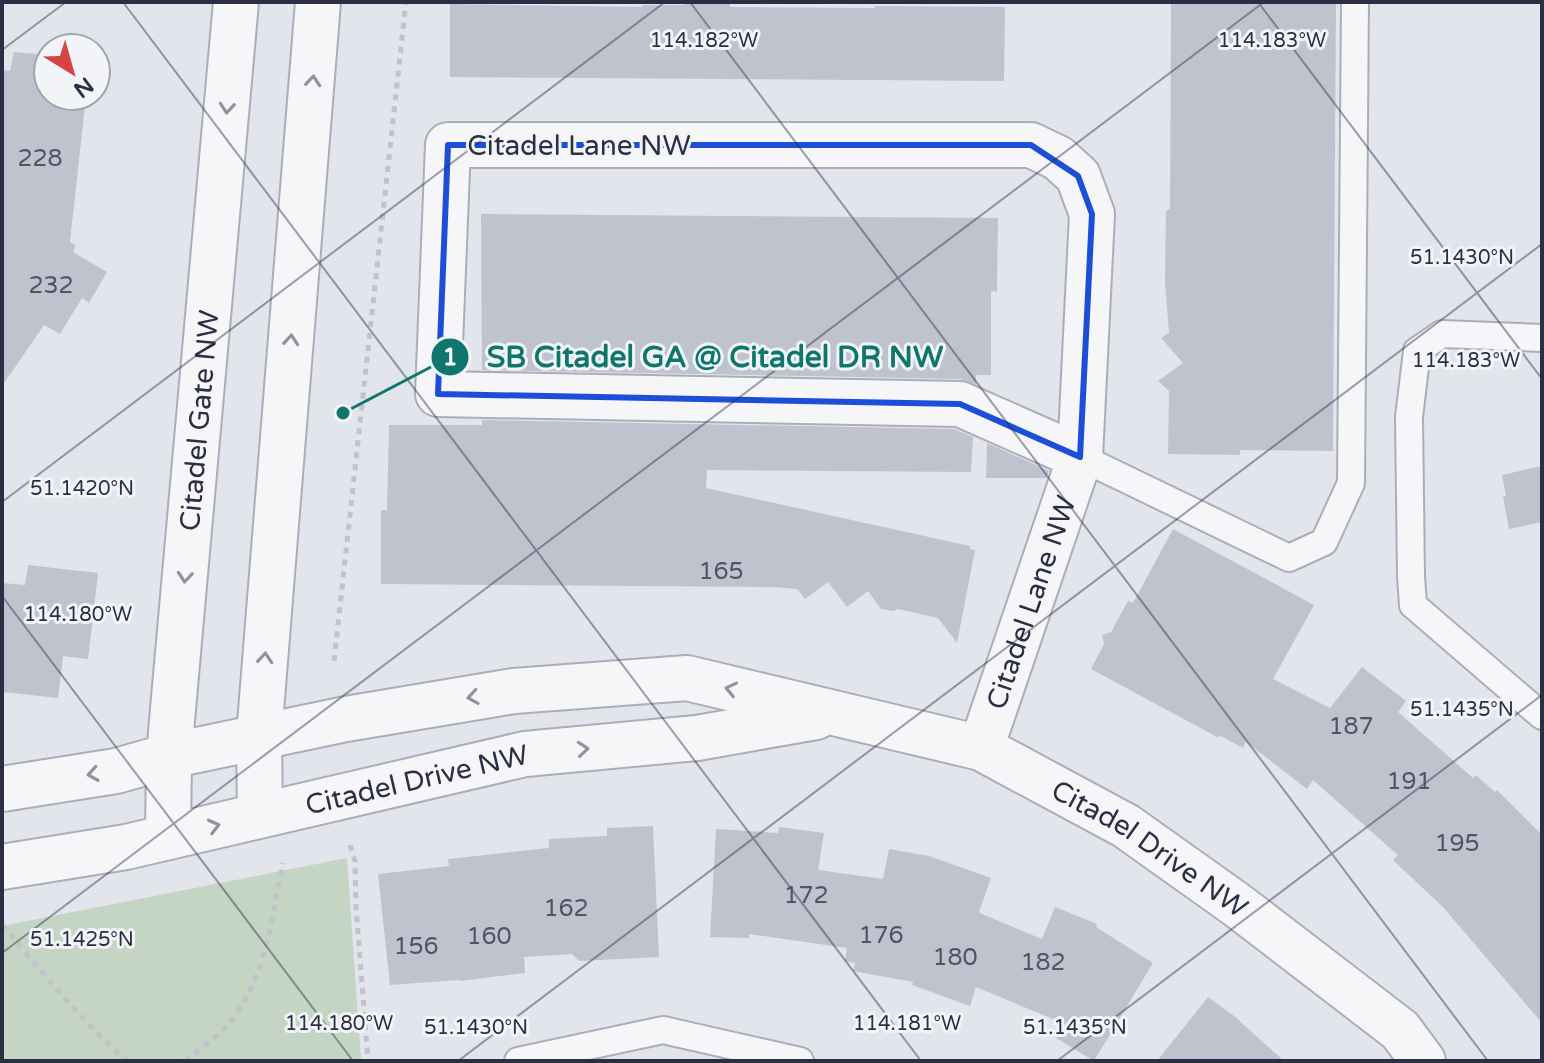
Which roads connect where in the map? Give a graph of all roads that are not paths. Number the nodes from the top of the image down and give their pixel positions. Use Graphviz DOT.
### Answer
graph roads {
  1 [pos="236,2"];
  2 [pos="318,2"];
  3 [pos="1355,2"];
  4 [pos="1542,338"];
  5 [pos="1080,457"];
  6 [pos="834,713"];
  7 [pos="1542,716"];
  8 [pos="259,736"];
  9 [pos="981,748"];
  10 [pos="169,756"];
  11 [pos="2,789"];
  12 [pos="260,815"];
  13 [pos="168,837"];
  14 [pos="2,867"];
  15 [pos="518,1061"];
  16 [pos="800,1061"];
  17 [pos="1423,1061"];
  1 -- 10 [label="street, Citadel Gate NW, one-way"];
  8 -- 2 [label="street, one-way"];
  3 -- 5 [label="lane"];
  4 -- 7 [label="lane"];
  5 -- 5 [label="street, Citadel Lane NW"];
  5 -- 9 [label="street, Citadel Lane NW"];
  6 -- 8 [label="street, Citadel Drive NW, one-way"];
  6 -- 9 [label="street, Citadel Drive NW"];
  12 -- 6 [label="street, Citadel Drive NW, one-way"];
  8 -- 10 [label="street, Citadel Drive NW"];
  8 -- 12 [label="street"];
  9 -- 17 [label="street, Citadel Drive NW"];
  10 -- 11 [label="street, Citadel Drive NW, one-way"];
  10 -- 13 [label="street, Citadel Gate NW"];
  13 -- 12 [label="street, Citadel Drive NW, one-way"];
  13 -- 14 [label="street, Citadel Drive NW"];
  15 -- 16 [label="lane"];
}
